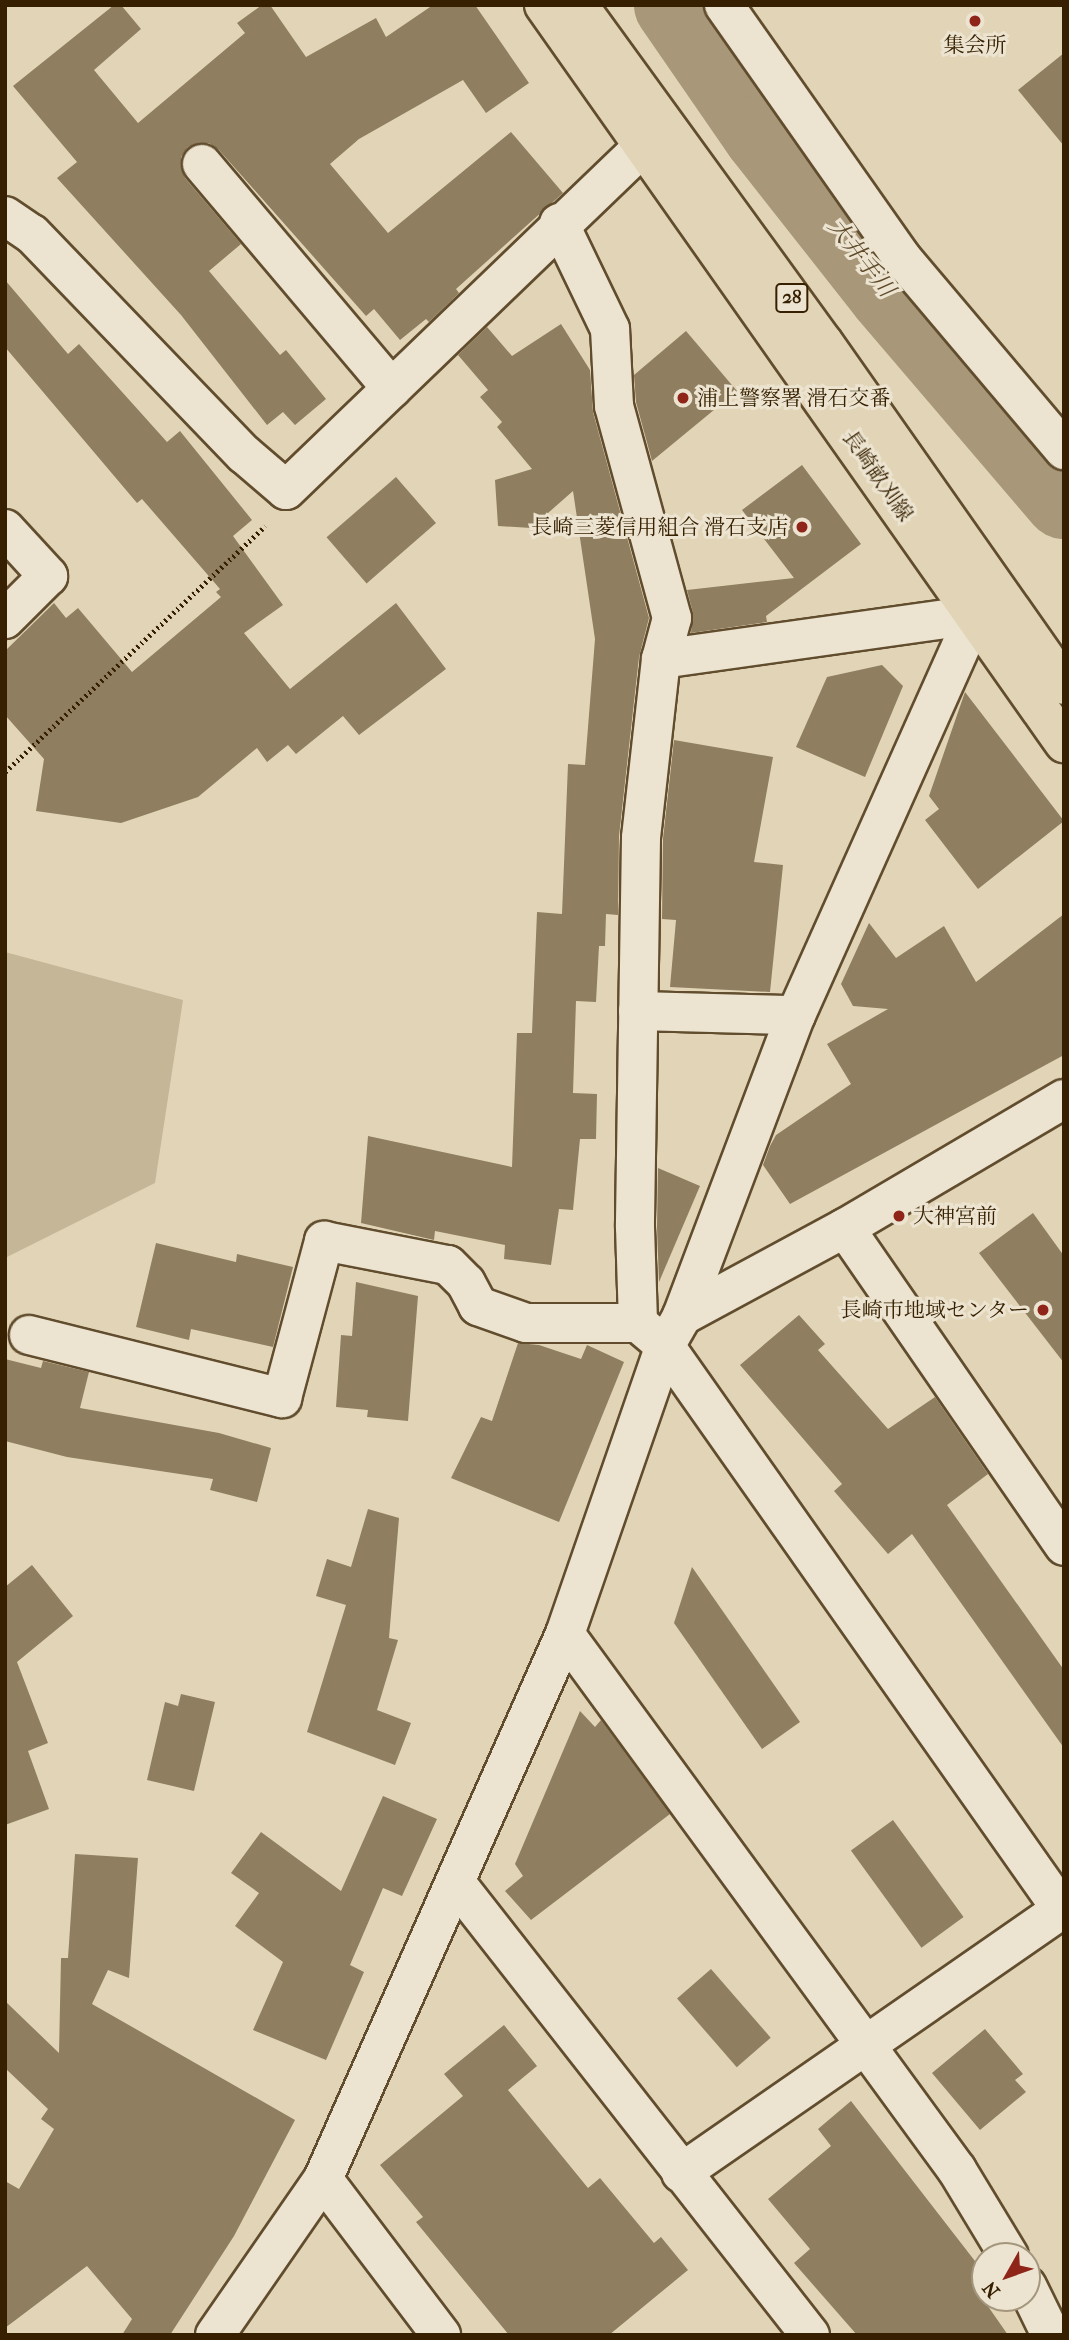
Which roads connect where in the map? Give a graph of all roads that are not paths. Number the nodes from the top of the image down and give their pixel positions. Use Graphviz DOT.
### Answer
graph roads {
  1 [pos="544,5"];
  2 [pos="578,5"];
  3 [pos="724,5"];
  4 [pos="644,146"];
  5 [pos="202,164"];
  6 [pos="5,216"];
  7 [pos="559,223"];
  8 [pos="392,389"];
  9 [pos="1064,450"];
  10 [pos="5,529"];
  11 [pos="975,615"];
  12 [pos="5,619"];
  13 [pos="661,659"];
  14 [pos="1064,685"];
  15 [pos="1064,743"];
  16 [pos="638,1011"];
  17 [pos="796,1015"];
  18 [pos="1064,1099"];
  19 [pos="845,1228"];
  20 [pos="662,1328"];
  21 [pos="29,1335"];
  22 [pos="1064,1546"];
  23 [pos="565,1634"];
  24 [pos="456,1883"];
  25 [pos="1062,1911"];
  26 [pos="864,2046"];
  27 [pos="681,2174"];
  28 [pos="323,2179"];
  29 [pos="1000,2242"];
  30 [pos="1040,2312"];
  31 [pos="215,2335"];
  32 [pos="441,2335"];
  33 [pos="810,2335"];
  34 [pos="1051,2335"];
  1 -- 4 [label="main road, 長崎畝刈線 / 28"];
  2 -- 14 [label="main road, 長崎畝刈線 / 28"];
  3 -- 9 [label="street"];
  4 -- 7 [label="street"];
  4 -- 11 [label="main road, 長崎畝刈線 / 28"];
  5 -- 8 [label="street"];
  6 -- 8 [label="street"];
  7 -- 8 [label="street"];
  7 -- 13 [label="street"];
  10 -- 12 [label="street"];
  11 -- 13 [label="street"];
  11 -- 15 [label="main road, 長崎畝刈線 / 28"];
  11 -- 17 [label="street"];
  13 -- 16 [label="street"];
  16 -- 17 [label="street"];
  16 -- 20 [label="street"];
  17 -- 20 [label="street"];
  18 -- 19 [label="street"];
  19 -- 20 [label="street"];
  19 -- 22 [label="street"];
  20 -- 21 [label="street"];
  20 -- 23 [label="street"];
  20 -- 25 [label="street"];
  23 -- 24 [label="street"];
  23 -- 26 [label="street"];
  24 -- 27 [label="street"];
  24 -- 28 [label="street"];
  25 -- 26 [label="street"];
  26 -- 27 [label="street"];
  26 -- 29 [label="street"];
  27 -- 33 [label="street"];
  28 -- 31 [label="street"];
  28 -- 32 [label="street"];
  30 -- 34 [label="street"];
}
